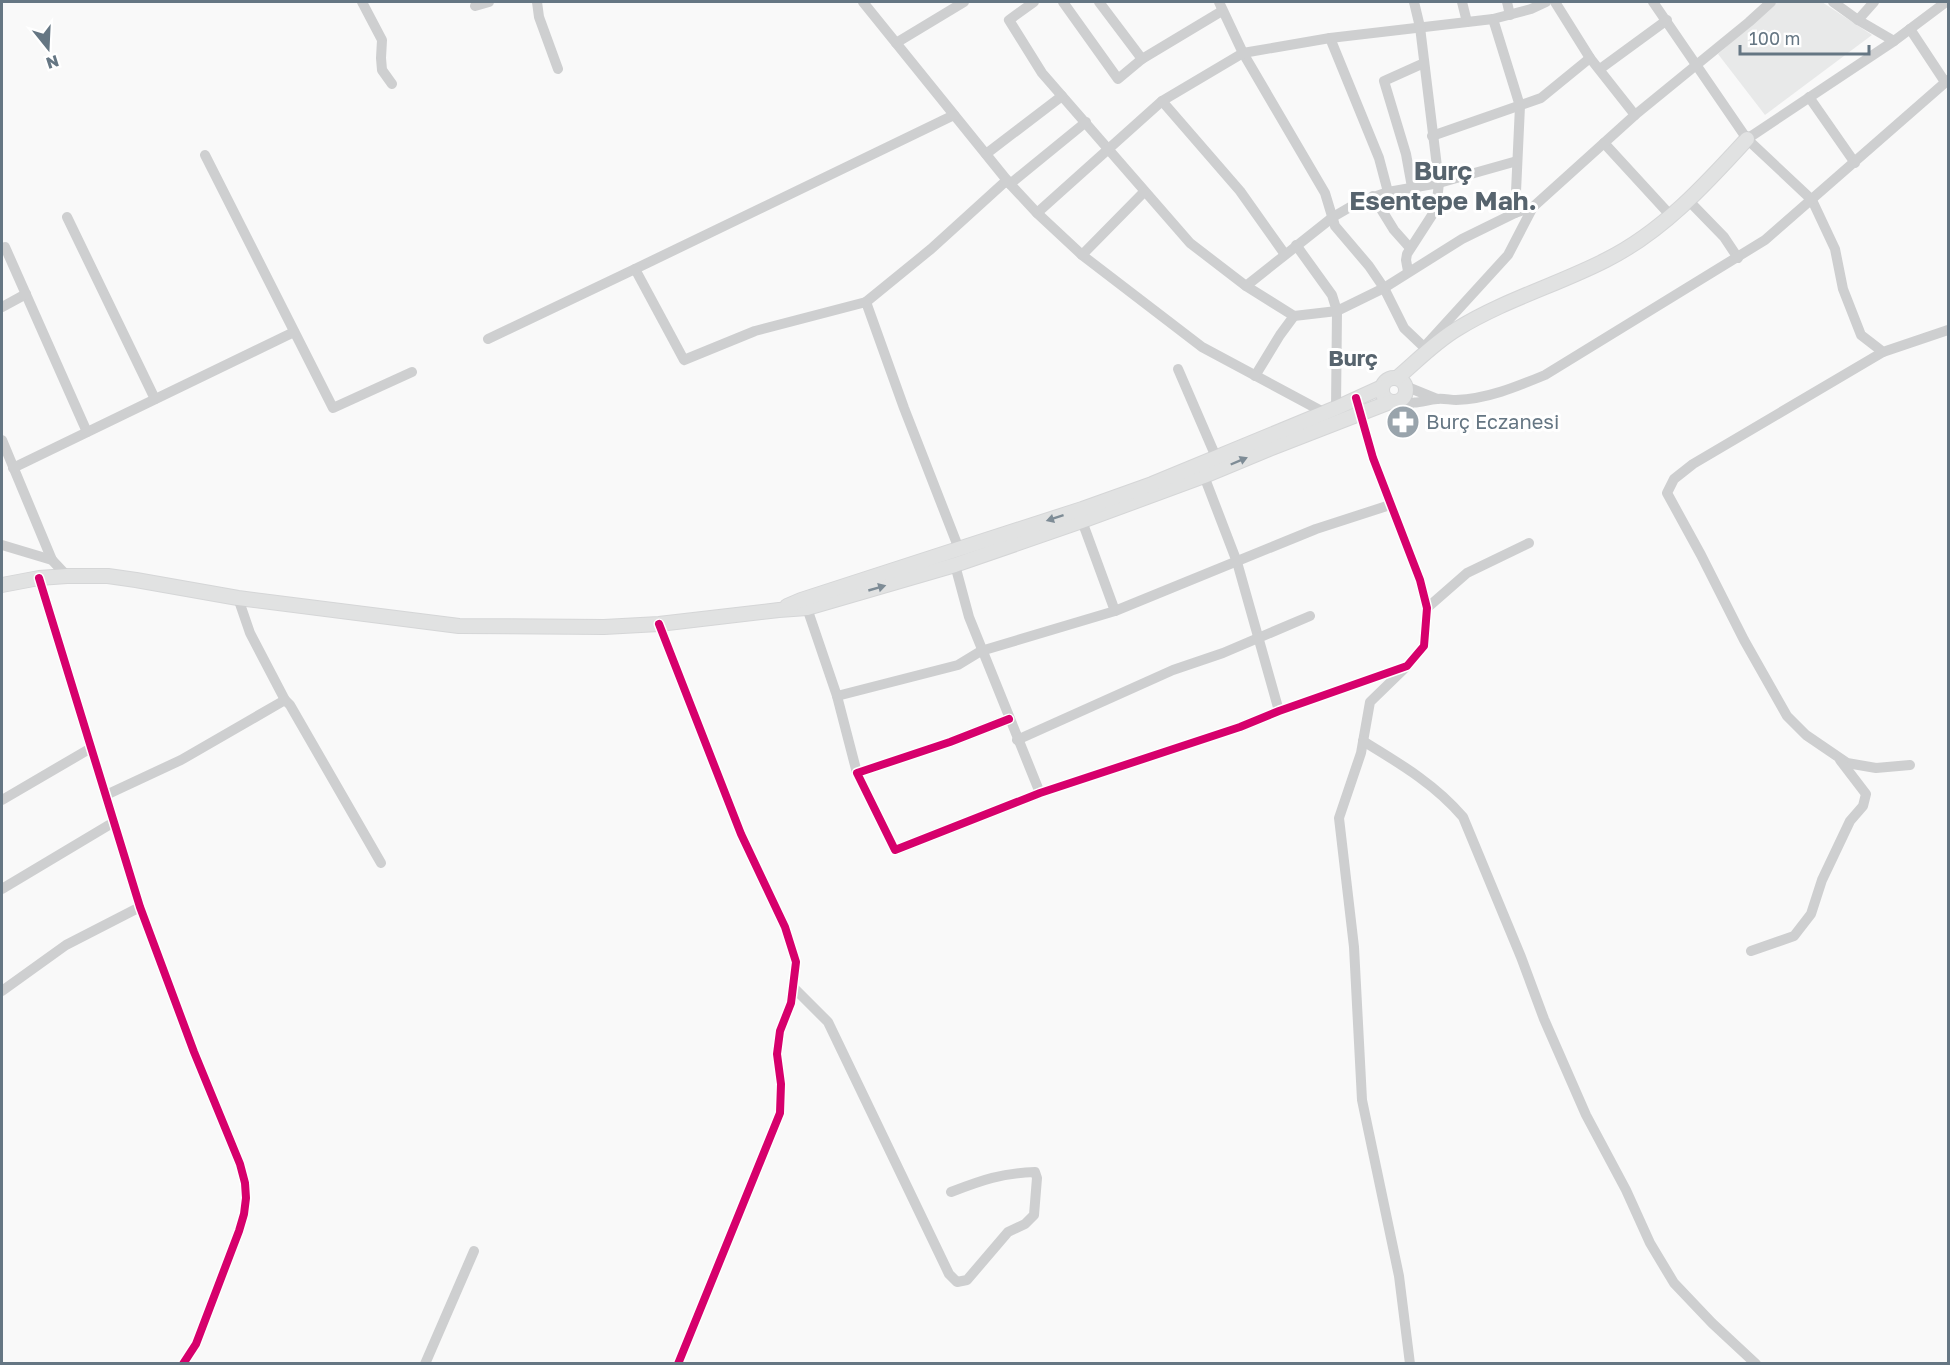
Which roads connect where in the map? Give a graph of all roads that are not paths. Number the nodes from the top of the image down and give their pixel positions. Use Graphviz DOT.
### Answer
graph roads {
  1 [pos="362,2"];
  2 [pos="489,2"];
  3 [pos="537,2"];
  4 [pos="863,2"];
  5 [pos="964,2"];
  6 [pos="1034,2"];
  7 [pos="1063,2"];
  8 [pos="1099,2"];
  9 [pos="1414,2"];
  10 [pos="1462,2"];
  11 [pos="1507,2"];
  12 [pos="1546,2"];
  13 [pos="1555,2"];
  14 [pos="1653,2"];
  15 [pos="1771,2"];
  16 [pos="1833,2"];
  17 [pos="1874,2"];
  18 [pos="1946,2"];
  19 [pos="474,6"];
  20 [pos="1221,6"];
  21 [pos="1510,15"];
  22 [pos="1493,19"];
  23 [pos="1667,20"];
  24 [pos="1858,20"];
  25 [pos="1467,22"];
  26 [pos="1420,27"];
  27 [pos="1910,29"];
  28 [pos="1330,38"];
  29 [pos="1894,41"];
  30 [pos="896,43"];
  31 [pos="1243,53"];
  32 [pos="1590,58"];
  33 [pos="1142,59"];
  34 [pos="1424,63"];
  35 [pos="1697,65"];
  36 [pos="558,69"];
  37 [pos="1600,69"];
  38 [pos="1947,81"];
  39 [pos="392,84"];
  40 [pos="1062,96"];
  41 [pos="1809,97"];
  42 [pos="1162,101"];
  43 [pos="1520,106"];
  44 [pos="954,115"];
  45 [pos="1635,115"];
  46 [pos="1086,122"];
  47 [pos="1432,136"];
  48 [pos="1748,139"];
  49 [pos="1604,143"];
  50 [pos="1109,150"];
  51 [pos="986,154"];
  52 [pos="205,155"];
  53 [pos="1517,161"];
  54 [pos="1855,163"];
  55 [pos="1008,182"];
  56 [pos="1439,183"];
  57 [pos="1412,187"];
  58 [pos="1144,192"];
  59 [pos="1388,192"];
  60 [pos="1373,196"];
  61 [pos="1812,200"];
  62 [pos="1689,201"];
  63 [pos="1533,207"];
  64 [pos="1037,213"];
  65 [pos="1515,213"];
  66 [pos="1333,216"];
  67 [pos="1671,216"];
  68 [pos="67,217"];
  69 [pos="1296,245"];
  70 [pos="5,247"];
  71 [pos="1410,248"];
  72 [pos="1284,253"];
  73 [pos="1082,255"];
  74 [pos="1738,258"];
  75 [pos="635,269"];
  76 [pos="1408,272"];
  77 [pos="1246,286"];
  78 [pos="1384,288"];
  79 [pos="26,294"];
  80 [pos="867,302"];
  81 [pos="2,307"];
  82 [pos="1337,311"];
  83 [pos="1294,316"];
  84 [pos="1948,330"];
  85 [pos="294,332"];
  86 [pos="488,339"];
  87 [pos="1425,350"];
  88 [pos="1884,352"];
  89 [pos="1178,369"];
  90 [pos="412,372"];
  91 [pos="1255,376"];
  92 [pos="1401,382"];
  93 [pos="1382,387"];
  94 [pos="1356,398"];
  95 [pos="155,399"];
  96 [pos="1437,399"];
  97 [pos="1396,401"];
  98 [pos="1334,414"];
  99 [pos="1361,414"];
  100 [pos="87,432"];
  101 [pos="2,440"];
  102 [pos="1216,458"];
  103 [pos="13,468"];
  104 [pos="1204,476"];
  105 [pos="1390,504"];
  106 [pos="1082,521"];
  107 [pos="1529,543"];
  108 [pos="2,545"];
  109 [pos="969,550"];
  110 [pos="52,560"];
  111 [pos="1237,562"];
  112 [pos="955,565"];
  113 [pos="68,576"];
  114 [pos="39,578"];
  115 [pos="2,585"];
  116 [pos="238,598"];
  117 [pos="807,608"];
  118 [pos="1427,608"];
  119 [pos="779,610"];
  120 [pos="1115,611"];
  121 [pos="1310,616"];
  122 [pos="659,624"];
  123 [pos="1258,638"];
  124 [pos="981,651"];
  125 [pos="1407,666"];
  126 [pos="1355,685"];
  127 [pos="1380,693"];
  128 [pos="837,696"];
  129 [pos="285,700"];
  130 [pos="1279,711"];
  131 [pos="1009,719"];
  132 [pos="1017,740"];
  133 [pos="1363,741"];
  134 [pos="91,748"];
  135 [pos="1836,755"];
  136 [pos="1910,765"];
  137 [pos="857,773"];
  138 [pos="1040,793"];
  139 [pos="106,795"];
  140 [pos="2,800"];
  141 [pos="114,822"];
  142 [pos="381,863"];
  143 [pos="2,889"];
  144 [pos="140,907"];
  145 [pos="1751,951"];
  146 [pos="793,987"];
  147 [pos="2,991"];
  148 [pos="951,1192"];
  149 [pos="474,1251"];
  150 [pos="183,1364"];
  151 [pos="425,1364"];
  152 [pos="678,1364"];
  153 [pos="1410,1364"];
  154 [pos="1756,1364"];
  1 -- 39 [label="street"];
  2 -- 19 [label="street"];
  3 -- 36 [label="street"];
  4 -- 30 [label="street"];
  5 -- 30 [label="street"];
  6 -- 40 [label="street"];
  7 -- 33 [label="street"];
  8 -- 33 [label="street"];
  9 -- 26 [label="street"];
  10 -- 25 [label="street"];
  11 -- 21 [label="street"];
  12 -- 21 [label="street"];
  13 -- 32 [label="street"];
  14 -- 23 [label="street"];
  15 -- 35 [label="street"];
  16 -- 24 [label="street"];
  17 -- 24 [label="street"];
  18 -- 27 [label="street"];
  20 -- 31 [label="street"];
  20 -- 33 [label="street"];
  21 -- 22 [label="street"];
  22 -- 25 [label="street"];
  22 -- 43 [label="street"];
  23 -- 35 [label="street"];
  23 -- 37 [label="street"];
  24 -- 29 [label="street"];
  25 -- 26 [label="street"];
  26 -- 28 [label="street"];
  26 -- 34 [label="street"];
  27 -- 29 [label="street"];
  27 -- 38 [label="street"];
  28 -- 31 [label="street"];
  28 -- 59 [label="street"];
  29 -- 41 [label="street"];
  30 -- 44 [label="street"];
  31 -- 42 [label="street"];
  31 -- 66 [label="street"];
  32 -- 37 [label="street"];
  32 -- 43 [label="street"];
  34 -- 47 [label="street"];
  34 -- 57 [label="street"];
  35 -- 45 [label="street"];
  35 -- 48 [label="street"];
  37 -- 45 [label="street"];
  38 -- 54 [label="street"];
  40 -- 46 [label="street"];
  40 -- 51 [label="street"];
  41 -- 48 [label="street"];
  41 -- 54 [label="street"];
  42 -- 50 [label="street"];
  42 -- 72 [label="street"];
  43 -- 47 [label="street"];
  43 -- 53 [label="street"];
  44 -- 51 [label="street"];
  44 -- 75 [label="street"];
  45 -- 49 [label="street"];
  46 -- 50 [label="street"];
  46 -- 55 [label="street"];
  47 -- 56 [label="street"];
  48 -- 61 [label="street"];
  48 -- 62 [label="main road"];
  49 -- 63 [label="street"];
  49 -- 67 [label="street"];
  50 -- 58 [label="street"];
  50 -- 64 [label="street"];
  51 -- 55 [label="street"];
  52 -- 85 [label="street"];
  53 -- 56 [label="street"];
  53 -- 65 [label="street"];
  54 -- 61 [label="street"];
  55 -- 64 [label="street"];
  55 -- 80 [label="street"];
  56 -- 57 [label="street"];
  56 -- 71 [label="street"];
  57 -- 59 [label="street"];
  58 -- 73 [label="street"];
  58 -- 77 [label="street"];
  59 -- 60 [label="street"];
  60 -- 66 [label="street"];
  60 -- 71 [label="street"];
  61 -- 74 [label="street"];
  61 -- 88 [label="street"];
  62 -- 67 [label="main road"];
  62 -- 74 [label="street"];
  63 -- 65 [label="street"];
  63 -- 87 [label="street"];
  64 -- 73 [label="street"];
  65 -- 76 [label="street"];
  66 -- 69 [label="street"];
  66 -- 78 [label="street"];
  67 -- 87 [label="main road"];
  68 -- 95 [label="street"];
  69 -- 72 [label="street"];
  69 -- 82 [label="street"];
  70 -- 79 [label="street"];
  71 -- 76 [label="street"];
  72 -- 77 [label="street"];
  73 -- 91 [label="street"];
  74 -- 96 [label="street"];
  75 -- 80 [label="street"];
  75 -- 86 [label="street"];
  76 -- 78 [label="street"];
  77 -- 83 [label="street"];
  78 -- 82 [label="street"];
  78 -- 87 [label="street"];
  79 -- 81 [label="street"];
  79 -- 100 [label="street"];
  80 -- 109 [label="street"];
  82 -- 83 [label="street"];
  82 -- 98 [label="street"];
  83 -- 91 [label="street"];
  84 -- 88 [label="street"];
  85 -- 90 [label="street"];
  85 -- 95 [label="street"];
  87 -- 92 [label="main road"];
  88 -- 135 [label="street"];
  89 -- 102 [label="street"];
  91 -- 98 [label="street"];
  92 -- 93 [label="main road"];
  92 -- 96 [label="street"];
  92 -- 97 [label="main road"];
  93 -- 94 [label="main road"];
  93 -- 97 [label="main road"];
  94 -- 98 [label="main road"];
  94 -- 99 [label="street"];
  95 -- 100 [label="street"];
  96 -- 97 [label="street"];
  97 -- 99 [label="main road"];
  98 -- 99 [label="main road"];
  98 -- 102 [label="main road"];
  104 -- 98 [label="main road, one-way"];
  99 -- 105 [label="street"];
  100 -- 103 [label="street"];
  101 -- 103 [label="street"];
  102 -- 109 [label="main road, one-way"];
  103 -- 110 [label="street"];
  104 -- 106 [label="main road"];
  104 -- 111 [label="street"];
  105 -- 111 [label="street"];
  105 -- 118 [label="street"];
  106 -- 109 [label="main road"];
  106 -- 120 [label="street"];
  107 -- 118 [label="street"];
  108 -- 110 [label="street"];
  109 -- 112 [label="main road"];
  109 -- 119 [label="main road"];
  110 -- 113 [label="street"];
  111 -- 120 [label="street"];
  111 -- 123 [label="street"];
  117 -- 112 [label="main road, one-way"];
  112 -- 124 [label="street"];
  113 -- 114 [label="main road"];
  113 -- 116 [label="main road"];
  114 -- 115 [label="main road"];
  114 -- 134 [label="street"];
  116 -- 122 [label="main road"];
  116 -- 129 [label="street"];
  117 -- 119 [label="main road"];
  117 -- 128 [label="street"];
  118 -- 125 [label="street"];
  119 -- 122 [label="main road"];
  120 -- 124 [label="street"];
  121 -- 123 [label="street"];
  122 -- 146 [label="street"];
  123 -- 130 [label="street"];
  123 -- 132 [label="street"];
  124 -- 128 [label="street"];
  124 -- 131 [label="street"];
  125 -- 126 [label="street"];
  125 -- 127 [label="street"];
  126 -- 127 [label="street"];
  126 -- 130 [label="street"];
  127 -- 133 [label="street"];
  128 -- 137 [label="street"];
  129 -- 139 [label="street"];
  129 -- 142 [label="street"];
  130 -- 138 [label="street"];
  131 -- 132 [label="street"];
  131 -- 137 [label="street"];
  132 -- 138 [label="street"];
  133 -- 153 [label="street"];
  133 -- 154 [label="street"];
  134 -- 139 [label="street"];
  134 -- 140 [label="street"];
  135 -- 136 [label="street"];
  135 -- 145 [label="street"];
  137 -- 138 [label="street"];
  139 -- 141 [label="street"];
  141 -- 143 [label="street"];
  141 -- 144 [label="street"];
  144 -- 147 [label="street"];
  144 -- 150 [label="street"];
  146 -- 148 [label="street"];
  146 -- 152 [label="street"];
  149 -- 151 [label="street"];
}
